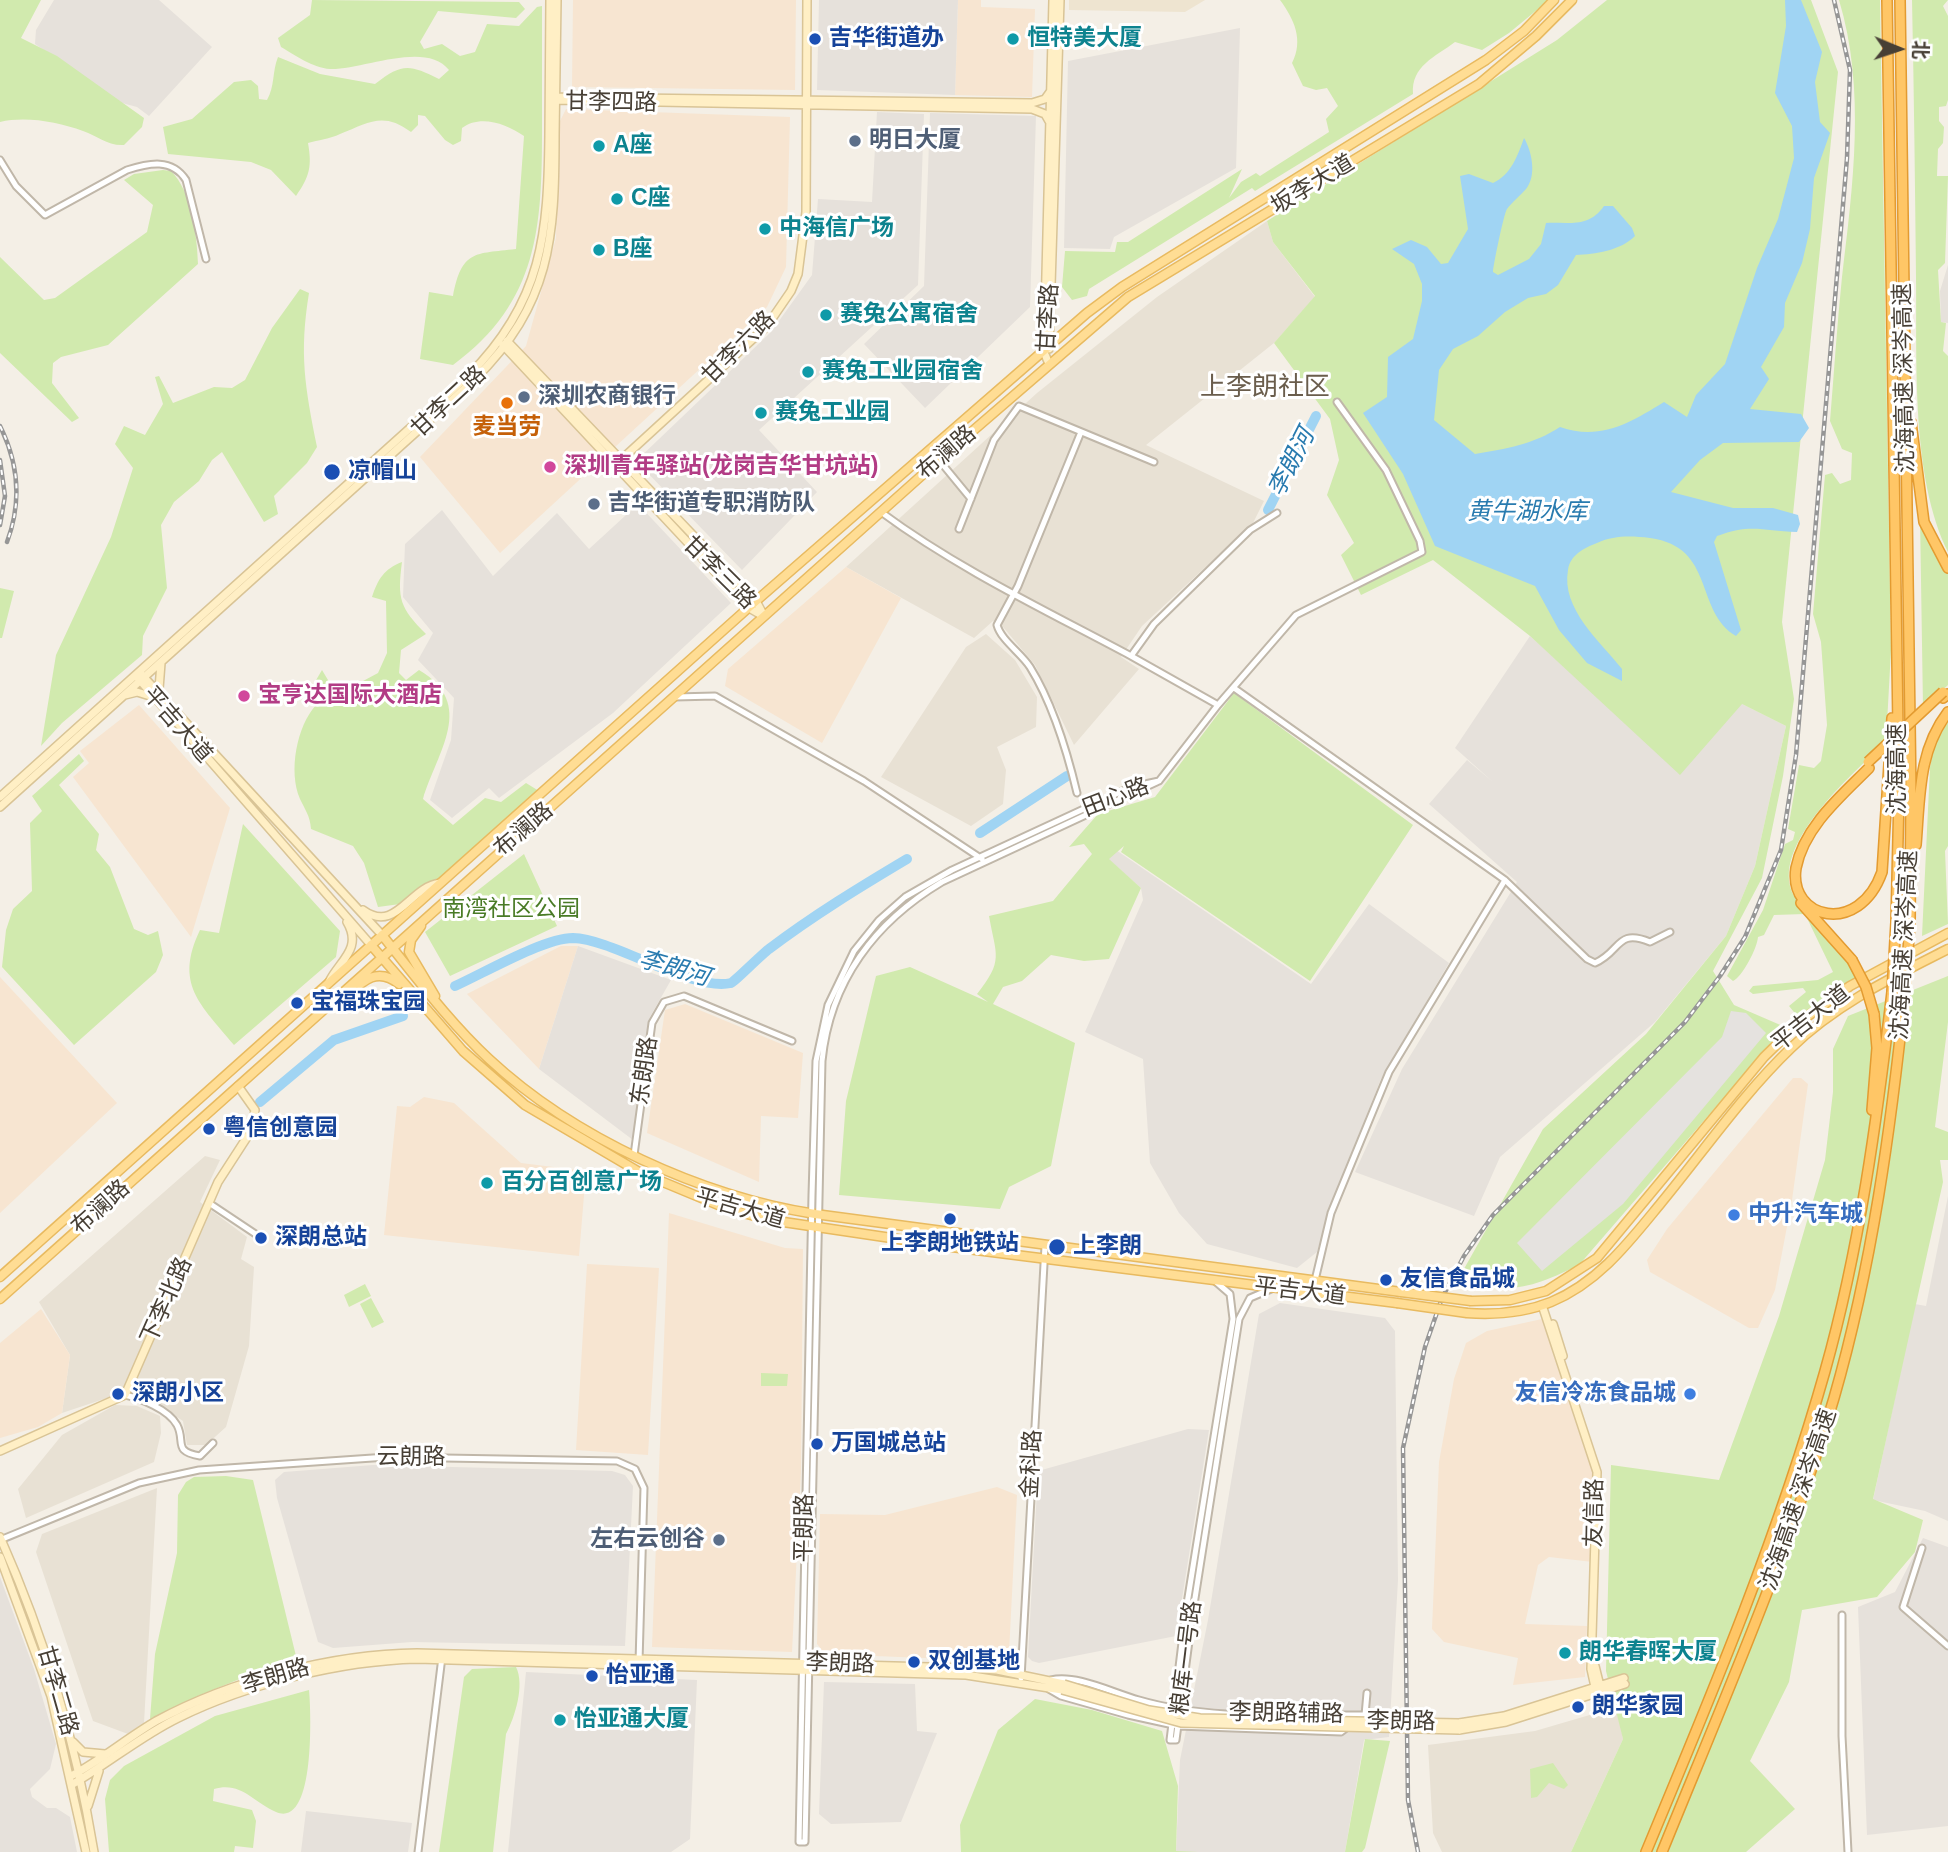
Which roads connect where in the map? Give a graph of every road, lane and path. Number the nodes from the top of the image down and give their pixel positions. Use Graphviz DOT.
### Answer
graph roads {
  1 [pos="550,0"];
  2 [pos="557,0"];
  3 [pos="807,0"];
  4 [pos="1052,0"];
  5 [pos="1060,0"];
  6 [pos="1554,0"];
  7 [pos="1572,0"];
  8 [pos="1887,0"];
  9 [pos="1900,0"];
  10 [pos="1050,92"];
  11 [pos="553,98"];
  12 [pos="807,103"];
  13 [pos="1049,121"];
  14 [pos="0,160"];
  15 [pos="206,259"];
  16 [pos="1904,301"];
  17 [pos="505,343"];
  18 [pos="1046,349"];
  19 [pos="1049,363"];
  20 [pos="1337,402"];
  21 [pos="1081,432"];
  22 [pos="622,459"];
  23 [pos="939,460"];
  24 [pos="1154,462"];
  25 [pos="971,499"];
  26 [pos="881,512"];
  27 [pos="1277,513"];
  28 [pos="958,529"];
  29 [pos="1948,568"];
  30 [pos="1014,593"];
  31 [pos="756,601"];
  32 [pos="749,608"];
  33 [pos="1897,615"];
  34 [pos="764,616"];
  35 [pos="1131,656"];
  36 [pos="162,660"];
  37 [pos="140,676"];
  38 [pos="1234,688"];
  39 [pos="1945,693"];
  40 [pos="157,695"];
  41 [pos="121,696"];
  42 [pos="675,697"];
  43 [pos="1218,705"];
  44 [pos="1948,712"];
  45 [pos="1868,765"];
  46 [pos="1077,793"];
  47 [pos="0,797"];
  48 [pos="0,807"];
  49 [pos="983,859"];
  50 [pos="1506,880"];
  51 [pos="440,884"];
  52 [pos="348,897"];
  53 [pos="330,899"];
  54 [pos="433,910"];
  55 [pos="1896,922"];
  56 [pos="1910,923"];
  57 [pos="1670,932"];
  58 [pos="1948,933"];
  59 [pos="382,935"];
  60 [pos="371,945"];
  61 [pos="391,947"];
  62 [pos="1948,949"];
  63 [pos="380,957"];
  64 [pos="329,984"];
  65 [pos="437,1002"];
  66 [pos="423,1004"];
  67 [pos="320,1013"];
  68 [pos="792,1041"];
  69 [pos="238,1086"];
  70 [pos="634,1155"];
  71 [pos="1865,1193"];
  72 [pos="209,1203"];
  73 [pos="815,1214"];
  74 [pos="814,1228"];
  75 [pos="257,1235"];
  76 [pos="1045,1246"];
  77 [pos="1044,1258"];
  78 [pos="0,1277"];
  79 [pos="1214,1281"];
  80 [pos="1314,1281"];
  81 [pos="1273,1288"];
  82 [pos="1312,1293"];
  83 [pos="0,1298"];
  84 [pos="1544,1304"];
  85 [pos="125,1395"];
  86 [pos="213,1444"];
  87 [pos="0,1451"];
  88 [pos="0,1539"];
  89 [pos="1923,1548"];
  90 [pos="0,1557"];
  91 [pos="1842,1615"];
  92 [pos="1948,1646"];
  93 [pos="442,1657"];
  94 [pos="640,1662"];
  95 [pos="806,1666"];
  96 [pos="1021,1678"];
  97 [pos="1048,1683"];
  98 [pos="1597,1686"];
  99 [pos="1367,1693"];
  100 [pos="1178,1709"];
  101 [pos="1365,1716"];
  102 [pos="1175,1726"];
  103 [pos="1459,1726"];
  104 [pos="71,1740"];
  105 [pos="109,1753"];
  106 [pos="104,1765"];
  107 [pos="76,1778"];
  108 [pos="88,1817"];
  109 [pos="802,1842"];
  110 [pos="86,1852"];
  111 [pos="94,1852"];
  112 [pos="418,1852"];
  113 [pos="1646,1852"];
  114 [pos="1662,1852"];
  115 [pos="1848,1852"];
  1 -- 11 [label="street, 甘李二路"];
  2 -- 11 [label="street, 甘李二路"];
  3 -- 12 [label="street, 甘李六路"];
  4 -- 10 [label="street, 甘李路"];
  5 -- 18 [label="street, 甘李路"];
  6 -- 18 [label="main road, 坂李大道"];
  7 -- 19 [label="main road, 坂李大道"];
  8 -- 33 [label="highway, 沈海高速 深岑高速"];
  9 -- 16 [label="highway, 沈海高速 深岑高速"];
  10 -- 12 [label="street, 甘李四路"];
  10 -- 13 [label="street, 甘李路"];
  11 -- 12 [label="street, 甘李四路"];
  11 -- 17 [label="street, 甘李二路"];
  12 -- 13 [label="street, 甘李四路"];
  12 -- 22 [label="street, 甘李六路"];
  13 -- 18 [label="street, 甘李路"];
  14 -- 15 [label="street"];
  16 -- 29 [label="highway"];
  16 -- 56 [label="highway, 沈海高速 深岑高速"];
  17 -- 31 [label="street, 甘李三路"];
  17 -- 32 [label="street, 甘李三路"];
  17 -- 36 [label="street, 甘李二路"];
  17 -- 37 [label="street, 甘李二路"];
  18 -- 19 [label="street, 甘李路"];
  18 -- 31 [label="main road, 布澜路"];
  19 -- 23 [label="main road, 布澜路"];
  20 -- 38 [label="street"];
  21 -- 24 [label="street"];
  21 -- 25 [label="street"];
  21 -- 30 [label="street"];
  23 -- 25 [label="street"];
  23 -- 26 [label="main road, 布澜路"];
  25 -- 28 [label="street"];
  26 -- 30 [label="street"];
  26 -- 34 [label="main road, 布澜路"];
  27 -- 35 [label="street"];
  30 -- 35 [label="street"];
  30 -- 46 [label="street"];
  31 -- 32 [label="main road, 布澜路"];
  31 -- 34 [label="street, 甘李三路"];
  32 -- 34 [label="street, 甘李三路"];
  32 -- 51 [label="main road, 布澜路"];
  33 -- 45 [label="highway"];
  33 -- 55 [label="highway, 沈海高速"];
  34 -- 42 [label="main road, 布澜路"];
  35 -- 43 [label="street"];
  36 -- 37 [label="street, 甘李二路"];
  36 -- 40 [label="street"];
  37 -- 40 [label="street, 平吉大道"];
  37 -- 41 [label="street, 甘李二路"];
  37 -- 47 [label="street, 甘李二路"];
  38 -- 43 [label="street"];
  38 -- 50 [label="street"];
  39 -- 45 [label="highway, bridge"];
  40 -- 41 [label="street"];
  40 -- 52 [label="street, 平吉大道"];
  40 -- 53 [label="street, 平吉大道"];
  41 -- 48 [label="street, 甘李二路"];
  42 -- 49 [label="street"];
  42 -- 54 [label="main road, 布澜路"];
  43 -- 49 [label="street, 田心路"];
  44 -- 56 [label="highway"];
  45 -- 71 [label="highway, bridge"];
  49 -- 73 [label="street, 田心路"];
  50 -- 57 [label="street"];
  50 -- 80 [label="street"];
  51 -- 52 [label="street"];
  51 -- 59 [label="main road, 布澜路"];
  52 -- 59 [label="street, 平吉大道"];
  53 -- 60 [label="street, 平吉大道"];
  53 -- 64 [label="street"];
  54 -- 61 [label="main road, 布澜路"];
  54 -- 65 [label="main road"];
  55 -- 71 [label="highway, 沈海高速 深岑高速, bridge"];
  56 -- 114 [label="highway, 沈海高速 深岑高速, bridge"];
  58 -- 80 [label="main road, 平吉大道, bridge"];
  59 -- 60 [label="main road, 布澜路"];
  59 -- 61 [label="main road, 平吉大道"];
  60 -- 63 [label="main road, 平吉大道"];
  60 -- 64 [label="main road, 布澜路"];
  61 -- 63 [label="main road, 布澜路"];
  61 -- 65 [label="main road, 平吉大道"];
  62 -- 84 [label="main road, 平吉大道"];
  63 -- 66 [label="main road, 平吉大道"];
  63 -- 67 [label="main road, 布澜路"];
  64 -- 78 [label="main road, 布澜路"];
  65 -- 70 [label="main road, 平吉大道"];
  66 -- 67 [label="main road"];
  66 -- 74 [label="main road, 平吉大道"];
  67 -- 69 [label="main road, 布澜路"];
  68 -- 70 [label="street, 东朗路"];
  69 -- 72 [label="street, 下李北路"];
  69 -- 83 [label="main road, 布澜路"];
  70 -- 73 [label="main road, 平吉大道"];
  71 -- 113 [label="highway, 沈海高速 深岑高速"];
  72 -- 75 [label="street"];
  72 -- 85 [label="street, 下李北路"];
  73 -- 74 [label="street, 平朗路"];
  73 -- 76 [label="main road, 平吉大道"];
  74 -- 77 [label="main road, 平吉大道"];
  74 -- 95 [label="street, 平朗路"];
  76 -- 77 [label="street, 金科路"];
  76 -- 80 [label="main road, 平吉大道"];
  77 -- 79 [label="main road, 平吉大道"];
  77 -- 96 [label="street, 金科路"];
  79 -- 81 [label="main road, 平吉大道"];
  79 -- 100 [label="street, 粮库一号路"];
  80 -- 82 [label="street"];
  81 -- 82 [label="main road, 平吉大道"];
  81 -- 100 [label="street, 粮库一号路"];
  82 -- 84 [label="main road, 平吉大道, bridge"];
  84 -- 98 [label="street, 友信路"];
  85 -- 86 [label="street"];
  85 -- 87 [label="street"];
  88 -- 94 [label="street, 云朗路"];
  88 -- 104 [label="street, 甘李二路"];
  89 -- 92 [label="street"];
  90 -- 107 [label="street, 甘李二路"];
  91 -- 115 [label="street"];
  93 -- 94 [label="street, 李朗路"];
  93 -- 105 [label="street, 李朗路"];
  93 -- 106 [label="street, 李朗路"];
  93 -- 112 [label="street"];
  94 -- 95 [label="street, 李朗路"];
  95 -- 96 [label="street, 李朗路"];
  95 -- 109 [label="street, 平朗路"];
  96 -- 97 [label="street, 李朗路"];
  97 -- 100 [label="street, 李朗路辅路"];
  97 -- 102 [label="street, 李朗路辅路"];
  97 -- 103 [label="street, 李朗路, bridge"];
  98 -- 103 [label="street, 李朗路"];
  98 -- 103 [label="street, 李朗路"];
  99 -- 101 [label="street"];
  100 -- 101 [label="street, 李朗路辅路"];
  100 -- 102 [label="street, 粮库一号路"];
  101 -- 102 [label="street, 李朗路辅路"];
  104 -- 105 [label="street"];
  104 -- 107 [label="street, 甘李二路"];
  105 -- 107 [label="street, 李朗路"];
  106 -- 107 [label="street, 李朗路"];
  106 -- 108 [label="street"];
  107 -- 108 [label="street, 甘李二路"];
  107 -- 110 [label="street, 甘李二路"];
  108 -- 111 [label="street, 甘李二路"];
}
